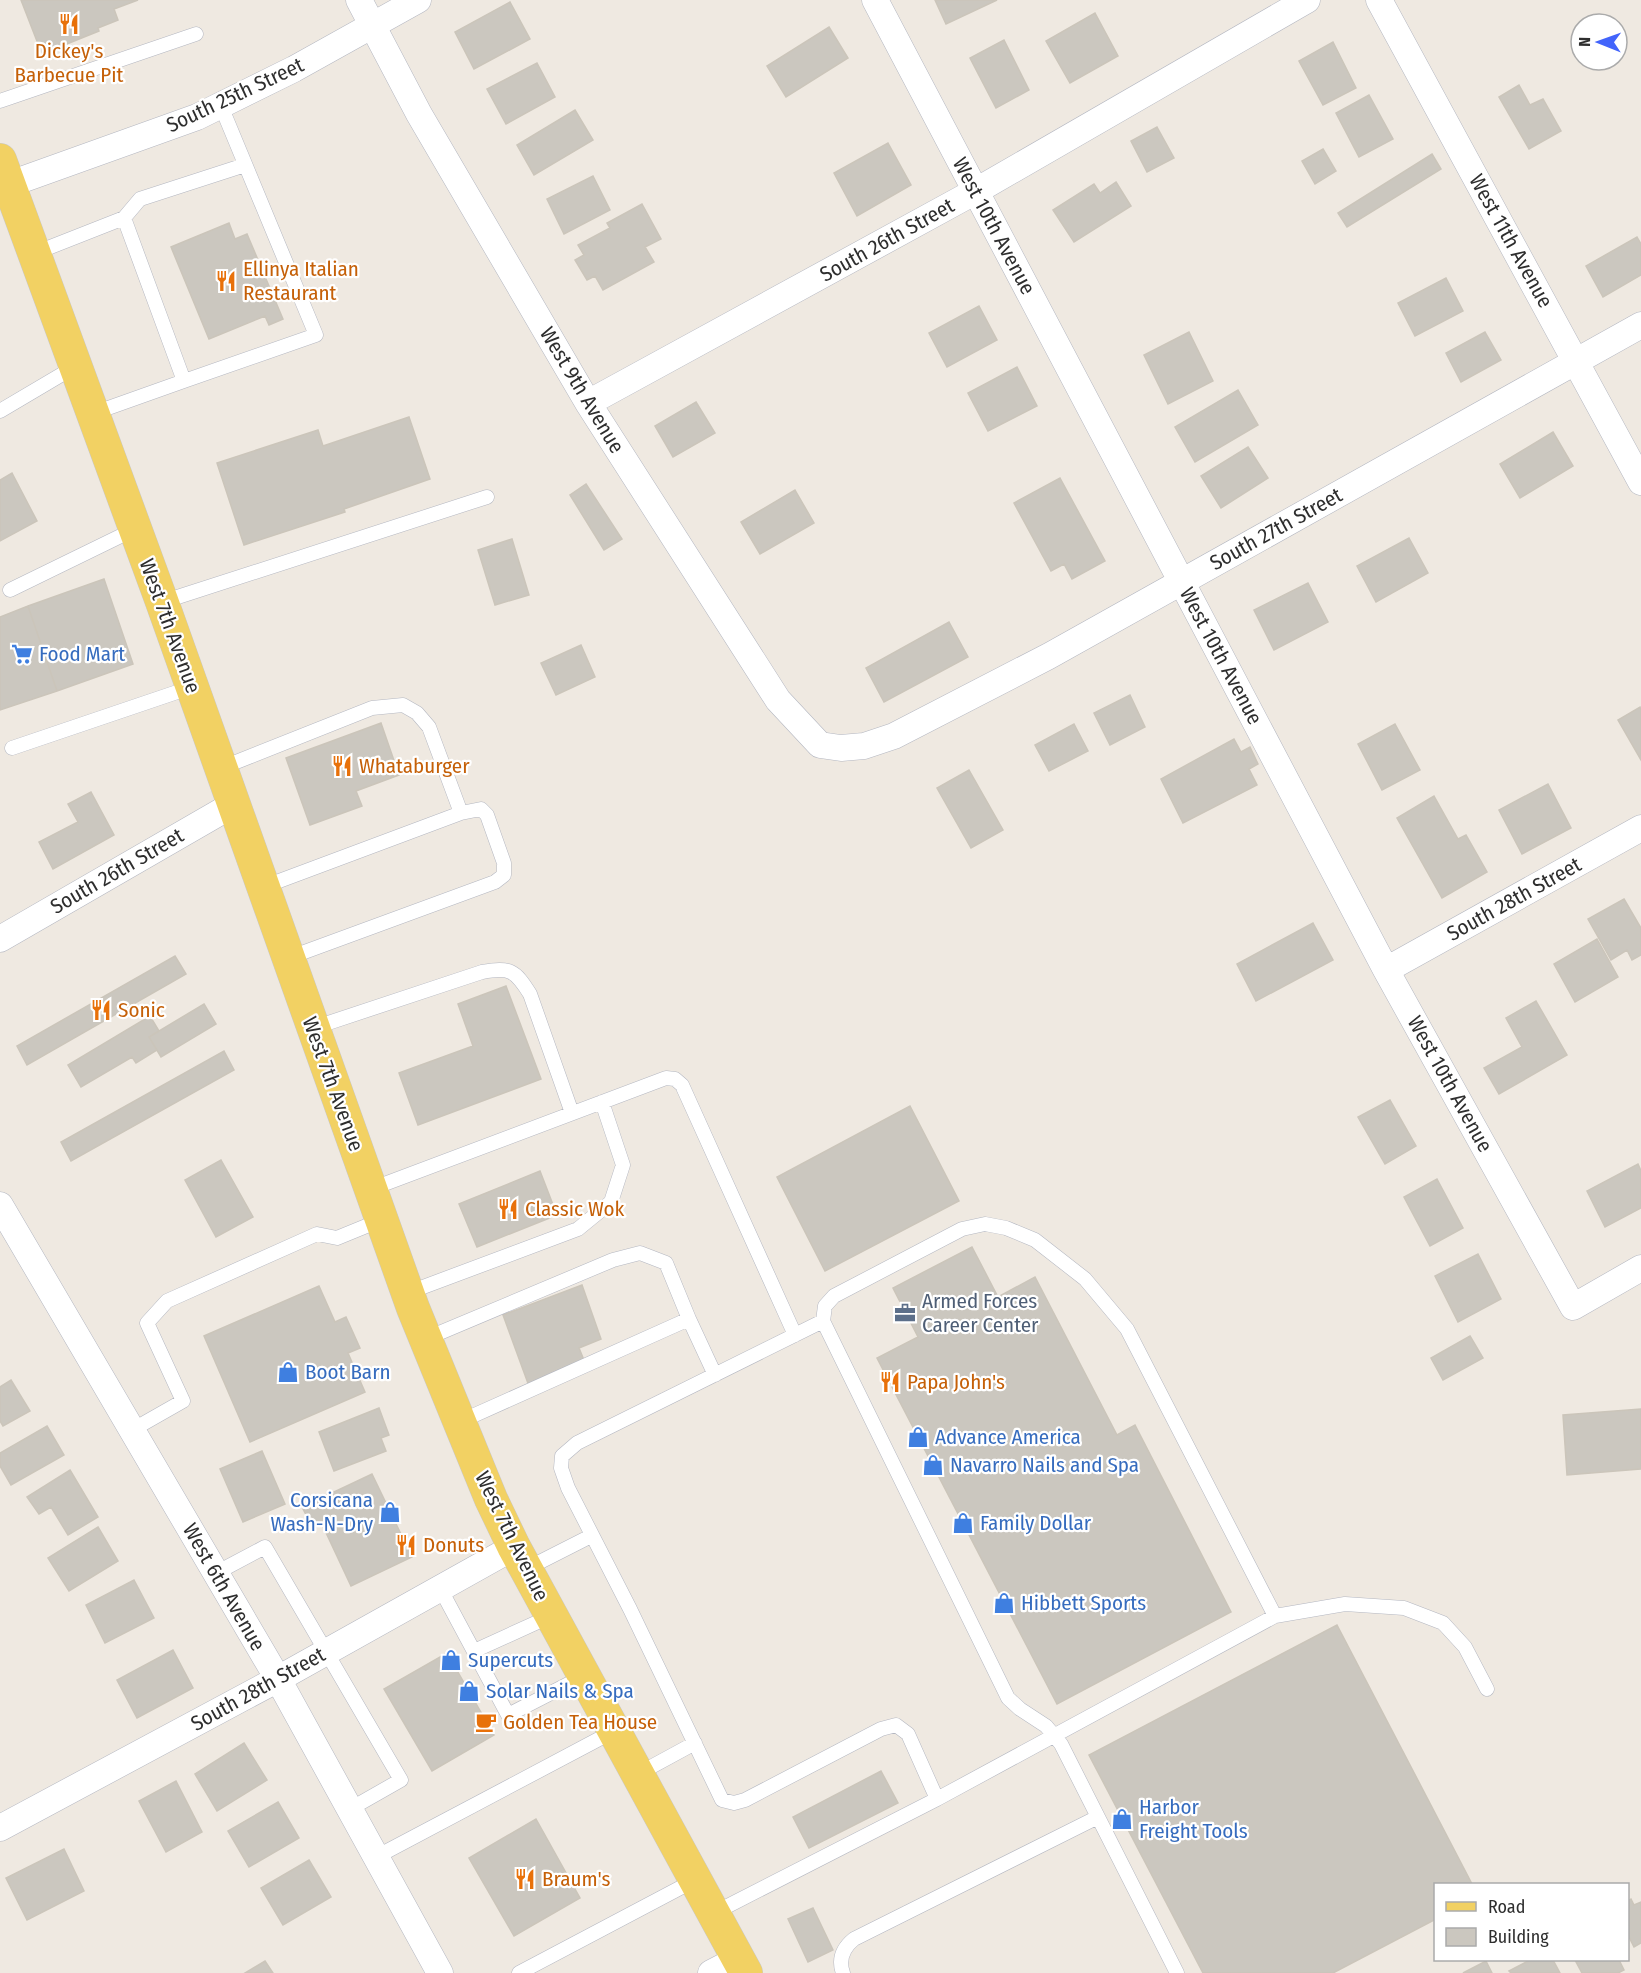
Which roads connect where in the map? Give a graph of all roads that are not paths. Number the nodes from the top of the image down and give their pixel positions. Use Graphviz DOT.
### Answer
graph roads {
  1 [pos="360,0"];
  2 [pos="418,0"];
  3 [pos="875,0"];
  4 [pos="1308,0"];
  5 [pos="1379,0"];
  6 [pos="373,25"];
  7 [pos="196,34"];
  8 [pos="0,101"];
  9 [pos="220,106"];
  10 [pos="245,165"];
  11 [pos="4,173"];
  12 [pos="976,191"];
  13 [pos="124,218"];
  14 [pos="35,253"];
  15 [pos="1641,325"];
  16 [pos="1576,361"];
  17 [pos="76,366"];
  18 [pos="184,381"];
  19 [pos="588,403"];
  20 [pos="0,411"];
  21 [pos="94,414"];
  22 [pos="1641,482"];
  23 [pos="487,497"];
  24 [pos="135,529"];
  25 [pos="1182,582"];
  26 [pos="10,590"];
  27 [pos="162,602"];
  28 [pos="192,687"];
  29 [pos="12,748"];
  30 [pos="841,748"];
  31 [pos="221,768"];
  32 [pos="234,804"];
  33 [pos="461,813"];
  34 [pos="1641,828"];
  35 [pos="263,887"];
  36 [pos="0,939"];
  37 [pos="288,958"];
  38 [pos="1386,970"];
  39 [pos="313,1028"];
  40 [pos="602,1102"];
  41 [pos="572,1113"];
  42 [pos="370,1189"];
  43 [pos="0,1205"];
  44 [pos="381,1220"];
  45 [pos="1641,1268"];
  46 [pos="407,1293"];
  47 [pos="689,1319"];
  48 [pos="823,1321"];
  49 [pos="795,1335"];
  50 [pos="425,1339"];
  51 [pos="715,1375"];
  52 [pos="459,1422"];
  53 [pos="132,1430"];
  54 [pos="591,1536"];
  55 [pos="520,1558"];
  56 [pos="216,1573"];
  57 [pos="440,1588"];
  58 [pos="551,1616"];
  59 [pos="1275,1616"];
  60 [pos="474,1651"];
  61 [pos="326,1652"];
  62 [pos="584,1676"];
  63 [pos="278,1679"];
  64 [pos="1487,1689"];
  65 [pos="614,1731"];
  66 [pos="1055,1736"];
  67 [pos="694,1743"];
  68 [pos="638,1774"];
  69 [pos="937,1799"];
  70 [pos="350,1809"];
  71 [pos="1098,1817"];
  72 [pos="0,1827"];
  73 [pos="376,1857"];
  74 [pos="695,1880"];
  75 [pos="714,1913"];
  76 [pos="732,1968"];
  77 [pos="440,1973"];
  78 [pos="519,1973"];
  79 [pos="843,1973"];
  80 [pos="1177,1973"];
  1 -- 6 [label="street, West 9th Avenue"];
  2 -- 6 [label="street, South 25th Street"];
  3 -- 12 [label="street, West 10th Avenue"];
  4 -- 12 [label="street, South 26th Street"];
  5 -- 16 [label="street, West 11th Avenue"];
  6 -- 9 [label="street, South 25th Street"];
  6 -- 19 [label="street, West 9th Avenue"];
  7 -- 8 [label="lane"];
  9 -- 10 [label="lane"];
  9 -- 11 [label="street, South 25th Street"];
  10 -- 13 [label="lane"];
  10 -- 18 [label="lane"];
  11 -- 14 [label="main road, West 7th Avenue"];
  12 -- 19 [label="street, South 26th Street"];
  12 -- 25 [label="street, West 10th Avenue"];
  13 -- 14 [label="lane"];
  13 -- 18 [label="lane"];
  14 -- 17 [label="main road, West 7th Avenue"];
  15 -- 16 [label="street, South 27th Street"];
  16 -- 22 [label="street, West 11th Avenue"];
  16 -- 25 [label="street, South 27th Street"];
  17 -- 20 [label="lane"];
  17 -- 21 [label="main road, West 7th Avenue"];
  18 -- 21 [label="lane"];
  19 -- 30 [label="street, West 9th Avenue"];
  21 -- 24 [label="main road, West 7th Avenue"];
  23 -- 27 [label="lane"];
  24 -- 26 [label="lane"];
  24 -- 27 [label="main road, West 7th Avenue"];
  25 -- 30 [label="street, South 27th Street"];
  25 -- 38 [label="street, West 10th Avenue"];
  27 -- 28 [label="main road, West 7th Avenue"];
  28 -- 29 [label="lane"];
  28 -- 31 [label="main road, West 7th Avenue"];
  31 -- 32 [label="main road, West 7th Avenue"];
  31 -- 33 [label="lane"];
  32 -- 35 [label="main road, West 7th Avenue"];
  32 -- 36 [label="street, South 26th Street"];
  33 -- 35 [label="lane"];
  33 -- 37 [label="lane"];
  34 -- 38 [label="street, South 28th Street"];
  35 -- 37 [label="main road, West 7th Avenue"];
  37 -- 39 [label="main road, West 7th Avenue"];
  38 -- 45 [label="street, West 10th Avenue"];
  39 -- 41 [label="lane"];
  39 -- 42 [label="main road, West 7th Avenue"];
  40 -- 41 [label="lane"];
  40 -- 46 [label="lane"];
  40 -- 49 [label="lane"];
  41 -- 42 [label="lane"];
  42 -- 44 [label="main road, West 7th Avenue"];
  43 -- 53 [label="street, West 6th Avenue"];
  44 -- 46 [label="main road, West 7th Avenue"];
  44 -- 53 [label="lane"];
  46 -- 50 [label="main road, West 7th Avenue"];
  47 -- 50 [label="lane"];
  47 -- 51 [label="lane"];
  47 -- 52 [label="lane"];
  48 -- 49 [label="lane"];
  48 -- 59 [label="lane"];
  48 -- 66 [label="lane"];
  49 -- 51 [label="lane"];
  50 -- 52 [label="main road, West 7th Avenue"];
  51 -- 54 [label="lane"];
  52 -- 55 [label="main road, West 7th Avenue"];
  53 -- 56 [label="street, West 6th Avenue"];
  54 -- 55 [label="lane"];
  54 -- 67 [label="lane"];
  55 -- 57 [label="street, South 28th Street"];
  55 -- 58 [label="main road, West 7th Avenue"];
  56 -- 61 [label="lane"];
  56 -- 63 [label="street, West 6th Avenue"];
  57 -- 60 [label="lane"];
  57 -- 61 [label="street, South 28th Street"];
  58 -- 60 [label="lane"];
  58 -- 62 [label="main road, West 7th Avenue"];
  59 -- 64 [label="lane"];
  59 -- 66 [label="lane"];
  60 -- 62 [label="lane"];
  61 -- 63 [label="street, South 28th Street"];
  61 -- 70 [label="lane"];
  62 -- 65 [label="main road, West 7th Avenue"];
  63 -- 70 [label="street, West 6th Avenue"];
  63 -- 72 [label="street, South 28th Street"];
  65 -- 68 [label="main road, West 7th Avenue"];
  65 -- 73 [label="lane"];
  66 -- 69 [label="lane"];
  66 -- 71 [label="lane"];
  67 -- 68 [label="lane"];
  67 -- 69 [label="lane"];
  68 -- 74 [label="main road, West 7th Avenue"];
  69 -- 75 [label="lane"];
  70 -- 73 [label="street, West 6th Avenue"];
  71 -- 79 [label="lane"];
  71 -- 80 [label="lane"];
  73 -- 77 [label="street, West 6th Avenue"];
  74 -- 75 [label="main road, West 7th Avenue"];
  74 -- 78 [label="lane"];
  75 -- 76 [label="main road, West 7th Avenue"];
}
